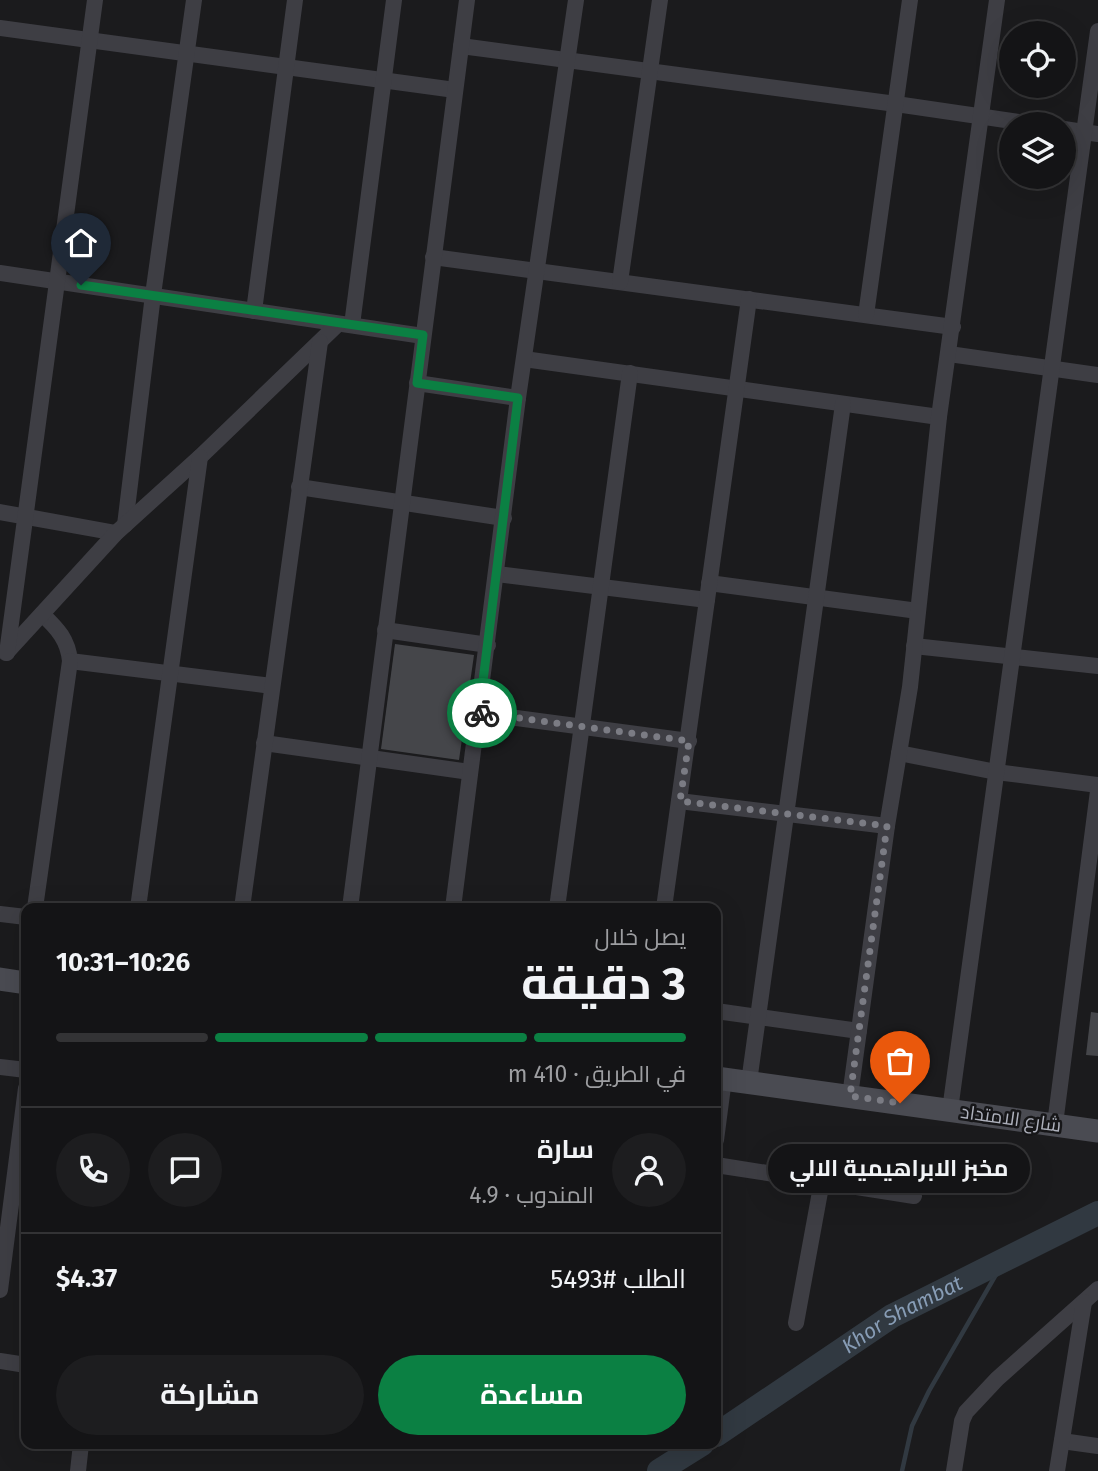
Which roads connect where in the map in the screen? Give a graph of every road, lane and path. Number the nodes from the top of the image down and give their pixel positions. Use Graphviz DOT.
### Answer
graph roads {
  1 [pos="95,0"];
  2 [pos="194,0"];
  3 [pos="295,0"];
  4 [pos="394,0"];
  5 [pos="467,0"];
  6 [pos="576,0"];
  7 [pos="660,0"];
  8 [pos="910,0"];
  9 [pos="997,0"];
  10 [pos="0,28"];
  11 [pos="1098,31"];
  12 [pos="89,40"];
  13 [pos="461,46"];
  14 [pos="187,53"];
  15 [pos="568,60"];
  16 [pos="287,67"];
  17 [pos="650,71"];
  18 [pos="383,80"];
  19 [pos="455,90"];
  20 [pos="896,104"];
  21 [pos="981,117"];
  22 [pos="999,119"];
  23 [pos="1091,133"];
  24 [pos="433,257"];
  25 [pos="538,271"];
  26 [pos="0,273"];
  27 [pos="57,281"];
  28 [pos="620,282"];
  29 [pos="153,295"];
  30 [pos="749,299"];
  31 [pos="254,311"];
  32 [pos="866,316"];
  33 [pos="345,324"];
  34 [pos="953,327"];
  35 [pos="423,335"];
  36 [pos="320,342"];
  37 [pos="949,354"];
  38 [pos="524,359"];
  39 [pos="1051,369"];
  40 [pos="630,373"];
  41 [pos="1098,375"];
  42 [pos="417,383"];
  43 [pos="736,388"];
  44 [pos="518,398"];
  45 [pos="843,404"];
  46 [pos="939,417"];
  47 [pos="200,457"];
  48 [pos="299,487"];
  49 [pos="402,503"];
  50 [pos="0,512"];
  51 [pos="24,516"];
  52 [pos="504,518"];
  53 [pos="121,529"];
  54 [pos="497,574"];
  55 [pos="709,583"];
  56 [pos="601,586"];
  57 [pos="815,597"];
  58 [pos="707,600"];
  59 [pos="918,611"];
  60 [pos="42,614"];
  61 [pos="385,630"];
  62 [pos="488,645"];
  63 [pos="914,646"];
  64 [pos="1012,656"];
  65 [pos="3,657"];
  66 [pos="70,662"];
  67 [pos="1098,666"];
  68 [pos="171,674"];
  69 [pos="272,686"];
  70 [pos="479,713"];
  71 [pos="582,726"];
  72 [pos="689,741"];
  73 [pos="264,743"];
  74 [pos="899,753"];
  75 [pos="368,758"];
  76 [pos="470,772"];
  77 [pos="996,772"];
  78 [pos="1098,785"];
  79 [pos="1098,791"];
  80 [pos="680,801"];
  81 [pos="785,813"];
  82 [pos="887,826"];
  83 [pos="1095,833"];
  84 [pos="36,903"];
  85 [pos="139,903"];
  86 [pos="243,903"];
  87 [pos="351,903"];
  88 [pos="454,903"];
  89 [pos="558,903"];
  90 [pos="665,903"];
  91 [pos="0,914"];
  92 [pos="21,916"];
  93 [pos="21,977"];
  94 [pos="0,979"];
  95 [pos="721,1012"];
  96 [pos="757,1017"];
  97 [pos="859,1031"];
  98 [pos="0,1067"];
  99 [pos="21,1069"];
  100 [pos="721,1078"];
  101 [pos="749,1082"];
  102 [pos="850,1096"];
  103 [pos="950,1110"];
  104 [pos="1055,1124"];
  105 [pos="21,1127"];
  106 [pos="1098,1131"];
  107 [pos="721,1167"];
  108 [pos="822,1181"];
  109 [pos="914,1196"];
  110 [pos="1098,1289"];
  111 [pos="0,1290"];
  112 [pos="1084,1302"];
  113 [pos="796,1323"];
  114 [pos="0,1362"];
  115 [pos="21,1364"];
  116 [pos="1062,1441"];
  117 [pos="1098,1446"];
  118 [pos="80,1449"];
  119 [pos="78,1471"];
  120 [pos="954,1471"];
  121 [pos="1057,1471"];
  1 -- 12 [label="street"];
  2 -- 14 [label="street"];
  3 -- 16 [label="street"];
  4 -- 18 [label="street"];
  5 -- 13 [label="street"];
  6 -- 15 [label="street"];
  7 -- 17 [label="street"];
  8 -- 20 [label="street"];
  9 -- 21 [label="street"];
  10 -- 12 [label="street"];
  11 -- 23 [label="street"];
  12 -- 14 [label="street"];
  12 -- 27 [label="street"];
  13 -- 15 [label="street"];
  13 -- 19 [label="street"];
  14 -- 16 [label="street"];
  14 -- 29 [label="street"];
  15 -- 17 [label="street"];
  15 -- 25 [label="street"];
  16 -- 18 [label="street"];
  16 -- 31 [label="street"];
  17 -- 20 [label="street"];
  17 -- 28 [label="street"];
  18 -- 19 [label="street"];
  18 -- 33 [label="street"];
  19 -- 24 [label="street"];
  20 -- 21 [label="street"];
  20 -- 32 [label="street"];
  21 -- 22 [label="street"];
  21 -- 34 [label="street"];
  23 -- 39 [label="street"];
  24 -- 25 [label="street"];
  24 -- 35 [label="street"];
  25 -- 28 [label="street"];
  25 -- 38 [label="street"];
  26 -- 27 [label="street"];
  27 -- 29 [label="street"];
  27 -- 51 [label="street"];
  28 -- 30 [label="street"];
  29 -- 31 [label="street"];
  29 -- 53 [label="street"];
  30 -- 32 [label="street"];
  30 -- 43 [label="street"];
  31 -- 33 [label="street"];
  32 -- 34 [label="street"];
  33 -- 35 [label="street"];
  33 -- 36 [label="street"];
  34 -- 37 [label="street"];
  35 -- 42 [label="street"];
  36 -- 47 [label="street"];
  36 -- 48 [label="street"];
  37 -- 39 [label="street"];
  37 -- 46 [label="street"];
  38 -- 40 [label="street"];
  38 -- 44 [label="street"];
  39 -- 41 [label="street"];
  39 -- 64 [label="street"];
  40 -- 43 [label="street"];
  40 -- 56 [label="street"];
  42 -- 44 [label="street"];
  42 -- 49 [label="street"];
  43 -- 45 [label="street"];
  43 -- 55 [label="street"];
  44 -- 52 [label="street"];
  45 -- 46 [label="street"];
  45 -- 57 [label="street"];
  46 -- 59 [label="street"];
  47 -- 53 [label="street"];
  47 -- 68 [label="street"];
  48 -- 49 [label="street"];
  48 -- 69 [label="street"];
  49 -- 52 [label="street"];
  49 -- 61 [label="street"];
  50 -- 51 [label="street"];
  51 -- 53 [label="street"];
  51 -- 65 [label="street"];
  52 -- 54 [label="street"];
  53 -- 60 [label="street"];
  54 -- 56 [label="street"];
  54 -- 62 [label="street"];
  55 -- 57 [label="street"];
  55 -- 58 [label="street"];
  56 -- 58 [label="street"];
  56 -- 71 [label="street"];
  57 -- 59 [label="street"];
  57 -- 81 [label="street"];
  58 -- 72 [label="street"];
  59 -- 63 [label="street"];
  60 -- 65 [label="street"];
  60 -- 66 [label="street"];
  61 -- 62 [label="street"];
  61 -- 75 [label="street"];
  62 -- 70 [label="street"];
  63 -- 64 [label="street"];
  63 -- 74 [label="street"];
  64 -- 67 [label="street"];
  64 -- 77 [label="street"];
  66 -- 68 [label="street"];
  66 -- 84 [label="street"];
  68 -- 69 [label="street"];
  68 -- 85 [label="street"];
  69 -- 73 [label="street"];
  70 -- 71 [label="street"];
  70 -- 76 [label="street"];
  71 -- 72 [label="street"];
  71 -- 89 [label="street"];
  72 -- 80 [label="street"];
  73 -- 75 [label="street"];
  73 -- 86 [label="street"];
  74 -- 77 [label="street"];
  74 -- 82 [label="street"];
  75 -- 76 [label="street"];
  75 -- 87 [label="street"];
  76 -- 88 [label="street"];
  77 -- 78 [label="street"];
  77 -- 103 [label="street"];
  79 -- 83 [label="street"];
  80 -- 81 [label="street"];
  80 -- 90 [label="street"];
  81 -- 82 [label="street"];
  81 -- 96 [label="street"];
  82 -- 97 [label="street"];
  83 -- 104 [label="street"];
  91 -- 92 [label="street"];
  93 -- 94 [label="street"];
  95 -- 96 [label="street"];
  96 -- 97 [label="street"];
  96 -- 101 [label="street"];
  97 -- 102 [label="street"];
  98 -- 99 [label="street"];
  100 -- 101 [label="street, شارع الامتداد"];
  101 -- 102 [label="street, شارع الامتداد"];
  102 -- 103 [label="street, شارع الامتداد"];
  103 -- 104 [label="street, شارع الامتداد"];
  104 -- 106 [label="street, شارع الامتداد"];
  105 -- 111 [label="street"];
  107 -- 108 [label="street"];
  108 -- 109 [label="street"];
  108 -- 113 [label="street"];
  110 -- 112 [label="street"];
  112 -- 116 [label="street"];
  112 -- 120 [label="street"];
  114 -- 115 [label="street"];
  116 -- 117 [label="street"];
  116 -- 121 [label="street"];
  118 -- 119 [label="street"];
}
